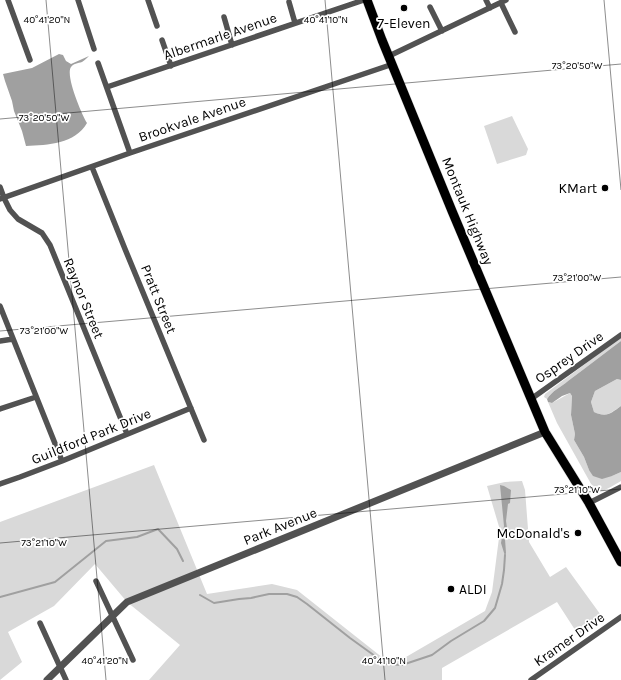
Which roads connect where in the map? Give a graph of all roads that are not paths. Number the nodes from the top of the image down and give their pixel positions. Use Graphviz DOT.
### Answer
graph roads {
  1 [pos="8,0"];
  2 [pos="78,0"];
  3 [pos="148,0"];
  4 [pos="366,0"];
  5 [pos="486,0"];
  6 [pos="503,1"];
  7 [pos="289,2"];
  8 [pos="430,8"];
  9 [pos="490,8"];
  10 [pos="224,16"];
  11 [pos="295,23"];
  12 [pos="157,26"];
  13 [pos="442,31"];
  14 [pos="515,32"];
  15 [pos="162,40"];
  16 [pos="232,45"];
  17 [pos="94,49"];
  18 [pos="30,60"];
  19 [pos="391,60"];
  20 [pos="98,63"];
  21 [pos="171,66"];
  22 [pos="107,88"];
  23 [pos="130,153"];
  24 [pos="92,167"];
  25 [pos="0,187"];
  26 [pos="2,198"];
  27 [pos="0,306"];
  28 [pos="621,335"];
  29 [pos="13,339"];
  30 [pos="0,342"];
  31 [pos="36,397"];
  32 [pos="531,399"];
  33 [pos="190,408"];
  34 [pos="0,409"];
  35 [pos="545,432"];
  36 [pos="127,434"];
  37 [pos="204,440"];
  38 [pos="62,461"];
  39 [pos="0,484"];
  40 [pos="621,487"];
  41 [pos="589,503"];
  42 [pos="621,562"];
  43 [pos="96,581"];
  44 [pos="112,616"];
  45 [pos="621,617"];
  46 [pos="40,623"];
  47 [pos="132,660"];
  48 [pos="60,667"];
  49 [pos="47,680"];
  50 [pos="66,680"];
  51 [pos="531,680"];
  1 -- 18 [label="street"];
  2 -- 17 [label="street"];
  3 -- 12 [label="street"];
  4 -- 11 [label="street, Albermarle Avenue"];
  4 -- 19 [label="main road, Montauk Highway"];
  5 -- 9 [label="street"];
  6 -- 9 [label="street, Brookvale Avenue"];
  6 -- 14 [label="street"];
  7 -- 11 [label="street"];
  8 -- 13 [label="street"];
  9 -- 13 [label="street, Brookvale Avenue"];
  10 -- 16 [label="street"];
  11 -- 16 [label="street, Albermarle Avenue"];
  13 -- 19 [label="street, Brookvale Avenue"];
  15 -- 21 [label="street"];
  16 -- 21 [label="street, Albermarle Avenue"];
  19 -- 23 [label="street, Brookvale Avenue"];
  19 -- 32 [label="main road, Montauk Highway"];
  20 -- 22 [label="street"];
  21 -- 22 [label="street, Albermarle Avenue"];
  22 -- 23 [label="street"];
  23 -- 24 [label="street, Brookvale Avenue"];
  24 -- 26 [label="street, Brookvale Avenue"];
  24 -- 33 [label="street, Pratt Street"];
  25 -- 26 [label="street, Raynor Street"];
  26 -- 36 [label="street, Raynor Street"];
  27 -- 29 [label="street"];
  28 -- 32 [label="street, Osprey Drive"];
  29 -- 30 [label="street"];
  29 -- 31 [label="street"];
  31 -- 34 [label="street"];
  31 -- 38 [label="street"];
  32 -- 35 [label="main road, Montauk Highway"];
  33 -- 36 [label="street, Guildford Park Drive"];
  33 -- 37 [label="street, Pratt Street"];
  35 -- 41 [label="main road, Montauk Highway"];
  35 -- 44 [label="street, Park Avenue"];
  36 -- 38 [label="street, Guildford Park Drive"];
  38 -- 39 [label="street, Guildford Park Drive"];
  40 -- 41 [label="street"];
  41 -- 42 [label="main road, Montauk Highway"];
  43 -- 44 [label="street"];
  44 -- 47 [label="street"];
  44 -- 48 [label="street, Park Avenue"];
  45 -- 51 [label="street, Kramer Drive"];
  46 -- 48 [label="street"];
  48 -- 49 [label="street, Park Avenue"];
  48 -- 50 [label="street"];
}
